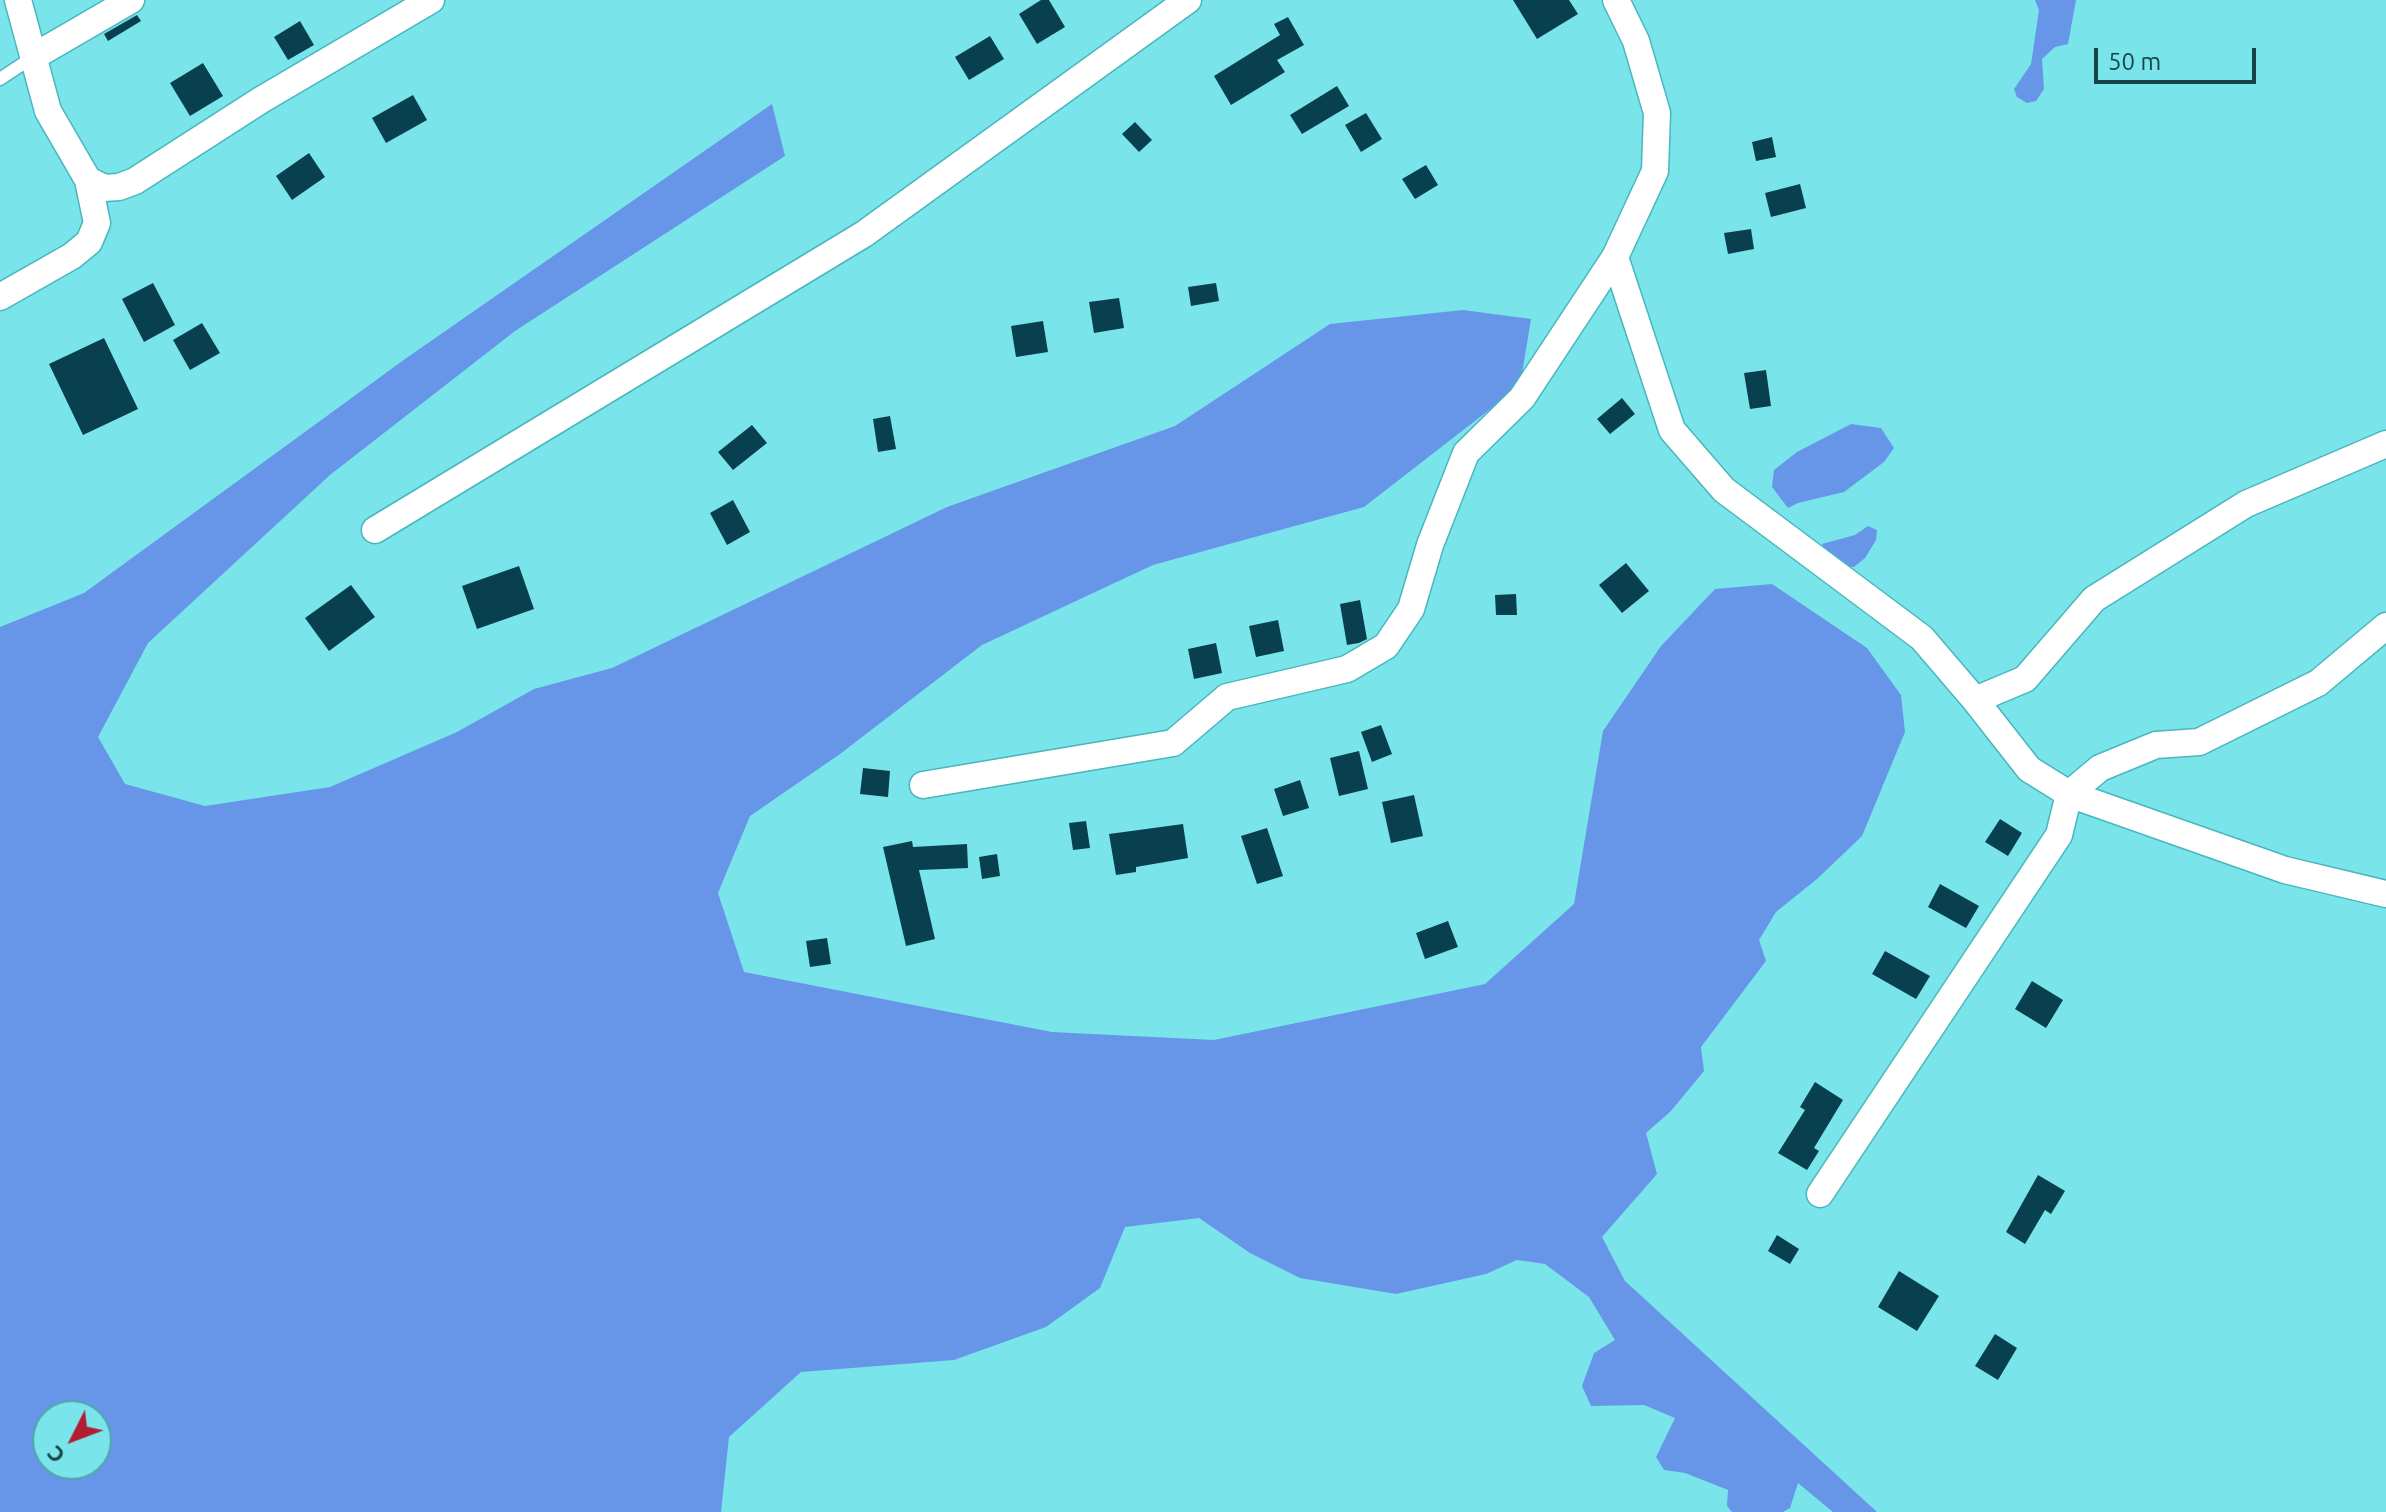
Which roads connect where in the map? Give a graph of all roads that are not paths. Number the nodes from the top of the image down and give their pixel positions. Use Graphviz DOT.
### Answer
graph roads {
  1 [pos="18,0"];
  2 [pos="131,0"];
  3 [pos="431,0"];
  4 [pos="1188,0"];
  5 [pos="1616,0"];
  6 [pos="33,57"];
  7 [pos="0,79"];
  8 [pos="88,180"];
  9 [pos="1615,257"];
  10 [pos="0,297"];
  11 [pos="2386,444"];
  12 [pos="375,530"];
  13 [pos="2386,626"];
  14 [pos="1975,700"];
  15 [pos="923,785"];
  16 [pos="2069,794"];
  17 [pos="2386,894"];
  18 [pos="1820,1194"];
  1 -- 6 [label="street"];
  2 -- 6 [label="street"];
  3 -- 8 [label="street"];
  4 -- 12 [label="street"];
  5 -- 9 [label="street"];
  6 -- 7 [label="lane"];
  6 -- 8 [label="street"];
  8 -- 10 [label="street"];
  9 -- 14 [label="street"];
  9 -- 15 [label="street"];
  11 -- 14 [label="street"];
  13 -- 16 [label="street"];
  14 -- 16 [label="street"];
  16 -- 17 [label="street"];
  16 -- 18 [label="street"];
}
